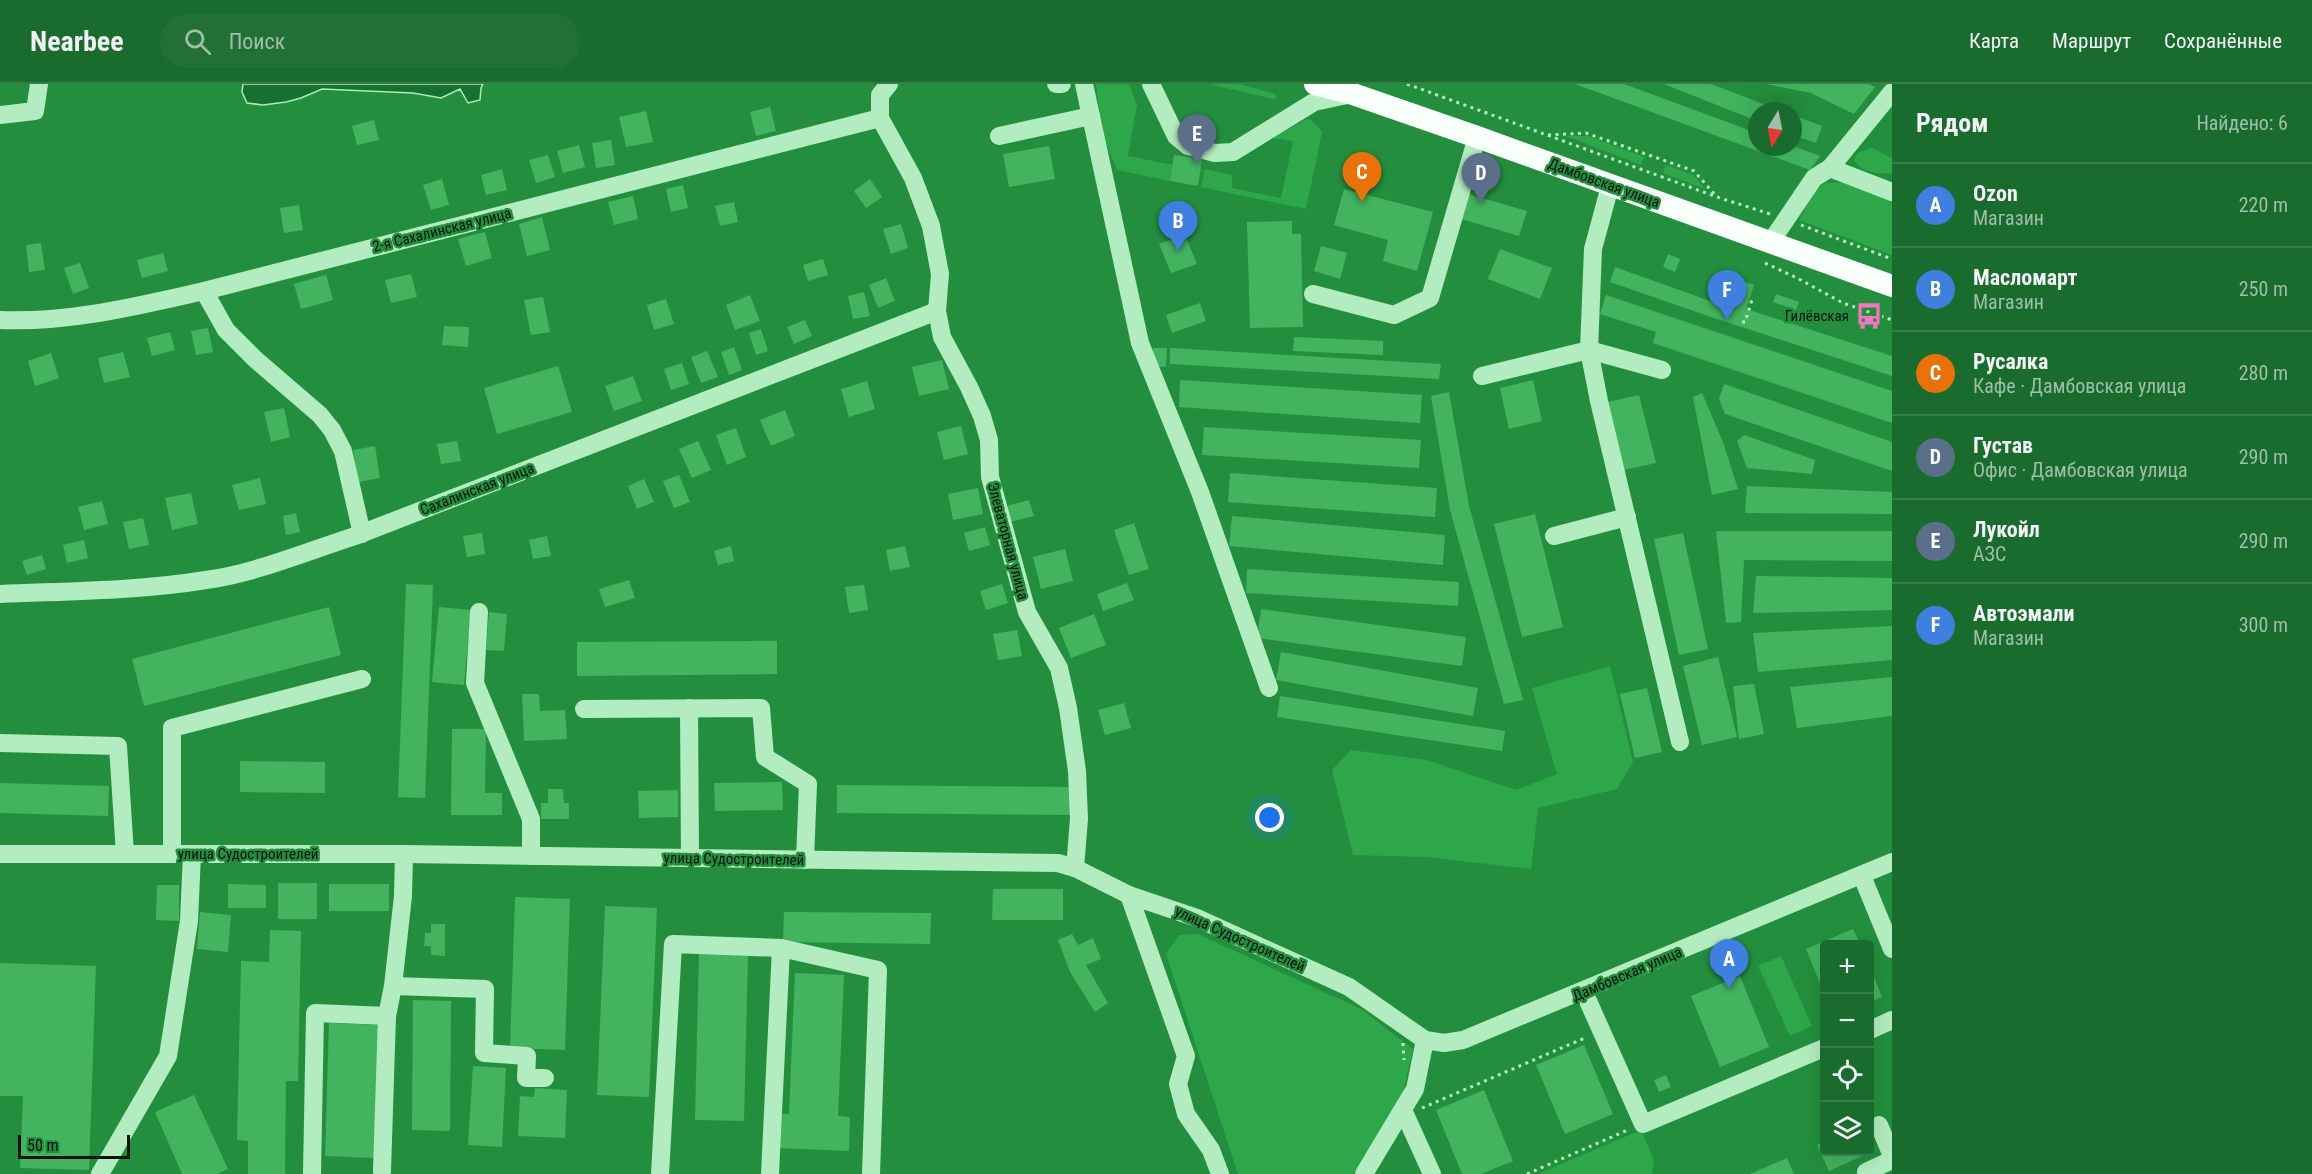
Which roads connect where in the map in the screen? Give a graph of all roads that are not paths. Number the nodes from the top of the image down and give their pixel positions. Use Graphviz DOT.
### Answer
graph roads {
  1 [pos="39,84"];
  2 [pos="889,84"];
  3 [pos="1056,84"];
  4 [pos="1062,84"];
  5 [pos="1084,84"];
  6 [pos="1150,84"];
  7 [pos="1315,84"];
  8 [pos="1355,89"];
  9 [pos="1892,92"];
  10 [pos="0,115"];
  11 [pos="1091,116"];
  12 [pos="880,118"];
  13 [pos="999,136"];
  14 [pos="1477,136"];
  15 [pos="1830,168"];
  16 [pos="1610,186"];
  17 [pos="1892,192"];
  18 [pos="1767,253"];
  19 [pos="1892,286"];
  20 [pos="204,291"];
  21 [pos="1313,294"];
  22 [pos="937,311"];
  23 [pos="0,320"];
  24 [pos="1589,350"];
  25 [pos="1662,370"];
  26 [pos="1482,376"];
  27 [pos="1627,517"];
  28 [pos="362,534"];
  29 [pos="1554,536"];
  30 [pos="0,594"];
  31 [pos="479,612"];
  32 [pos="362,679"];
  33 [pos="1269,688"];
  34 [pos="689,708"];
  35 [pos="584,709"];
  36 [pos="1680,742"];
  37 [pos="0,743"];
  38 [pos="0,854"];
  39 [pos="125,854"];
  40 [pos="172,854"];
  41 [pos="192,854"];
  42 [pos="404,854"];
  43 [pos="531,856"];
  44 [pos="690,858"];
  45 [pos="806,860"];
  46 [pos="1892,862"];
  47 [pos="1075,868"];
  48 [pos="1862,876"];
  49 [pos="1129,895"];
  50 [pos="782,948"];
  51 [pos="1892,949"];
  52 [pos="393,986"];
  53 [pos="1584,992"];
  54 [pos="387,1016"];
  55 [pos="1892,1020"];
  56 [pos="1874,1027"];
  57 [pos="1425,1040"];
  58 [pos="1820,1050"];
  59 [pos="545,1078"];
  60 [pos="1411,1109"];
  61 [pos="1879,1125"];
  62 [pos="1892,1158"];
  63 [pos="382,1171"];
  64 [pos="100,1174"];
  65 [pos="312,1174"];
  66 [pos="660,1174"];
  67 [pos="770,1174"];
  68 [pos="871,1174"];
  69 [pos="1220,1174"];
  70 [pos="1364,1174"];
  71 [pos="1432,1174"];
  72 [pos="1865,1174"];
  1 -- 10 [label="street"];
  2 -- 12 [label="street"];
  3 -- 4 [label="street"];
  5 -- 11 [label="street"];
  6 -- 8 [label="street"];
  7 -- 8 [label="main road, Дамбовская улица"];
  8 -- 14 [label="main road, Дамбовская улица"];
  9 -- 15 [label="street"];
  11 -- 13 [label="street"];
  11 -- 33 [label="street"];
  12 -- 20 [label="street, 2-я Сахалинская улица"];
  12 -- 22 [label="street, Элеваторная улица"];
  14 -- 16 [label="main road, Дамбовская улица"];
  14 -- 21 [label="street"];
  15 -- 17 [label="street"];
  15 -- 18 [label="street"];
  16 -- 18 [label="main road, Дамбовская улица"];
  16 -- 24 [label="street"];
  18 -- 19 [label="main road, Дамбовская улица"];
  20 -- 23 [label="street, 2-я Сахалинская улица"];
  20 -- 28 [label="street"];
  22 -- 28 [label="street, Сахалинская улица"];
  22 -- 47 [label="street, Элеваторная улица"];
  24 -- 25 [label="street"];
  24 -- 26 [label="street"];
  24 -- 27 [label="street"];
  27 -- 29 [label="street"];
  27 -- 36 [label="street"];
  28 -- 30 [label="street, Сахалинская улица"];
  31 -- 43 [label="street"];
  32 -- 40 [label="street"];
  34 -- 35 [label="street"];
  34 -- 44 [label="street"];
  34 -- 45 [label="street"];
  37 -- 39 [label="street"];
  38 -- 39 [label="street, улица Судостроителей"];
  39 -- 40 [label="street, улица Судостроителей"];
  40 -- 41 [label="street, улица Судостроителей"];
  41 -- 42 [label="street, улица Судостроителей"];
  41 -- 64 [label="street"];
  42 -- 43 [label="street, улица Судостроителей"];
  42 -- 52 [label="street"];
  43 -- 44 [label="street, улица Судостроителей"];
  44 -- 45 [label="street, улица Судостроителей"];
  45 -- 47 [label="street, улица Судостроителей"];
  46 -- 48 [label="street, Дамбовская улица"];
  47 -- 49 [label="street, улица Судостроителей"];
  48 -- 51 [label="street"];
  48 -- 53 [label="street, Дамбовская улица"];
  49 -- 57 [label="street, улица Судостроителей"];
  49 -- 69 [label="street"];
  50 -- 66 [label="street"];
  50 -- 67 [label="street"];
  50 -- 68 [label="street"];
  52 -- 54 [label="street"];
  52 -- 59 [label="street"];
  53 -- 57 [label="street, Дамбовская улица"];
  53 -- 58 [label="street"];
  54 -- 63 [label="street"];
  54 -- 65 [label="street"];
  55 -- 56 [label="street"];
  57 -- 60 [label="street"];
  60 -- 70 [label="street"];
  60 -- 71 [label="street"];
  61 -- 62 [label="street"];
  62 -- 72 [label="street"];
}
